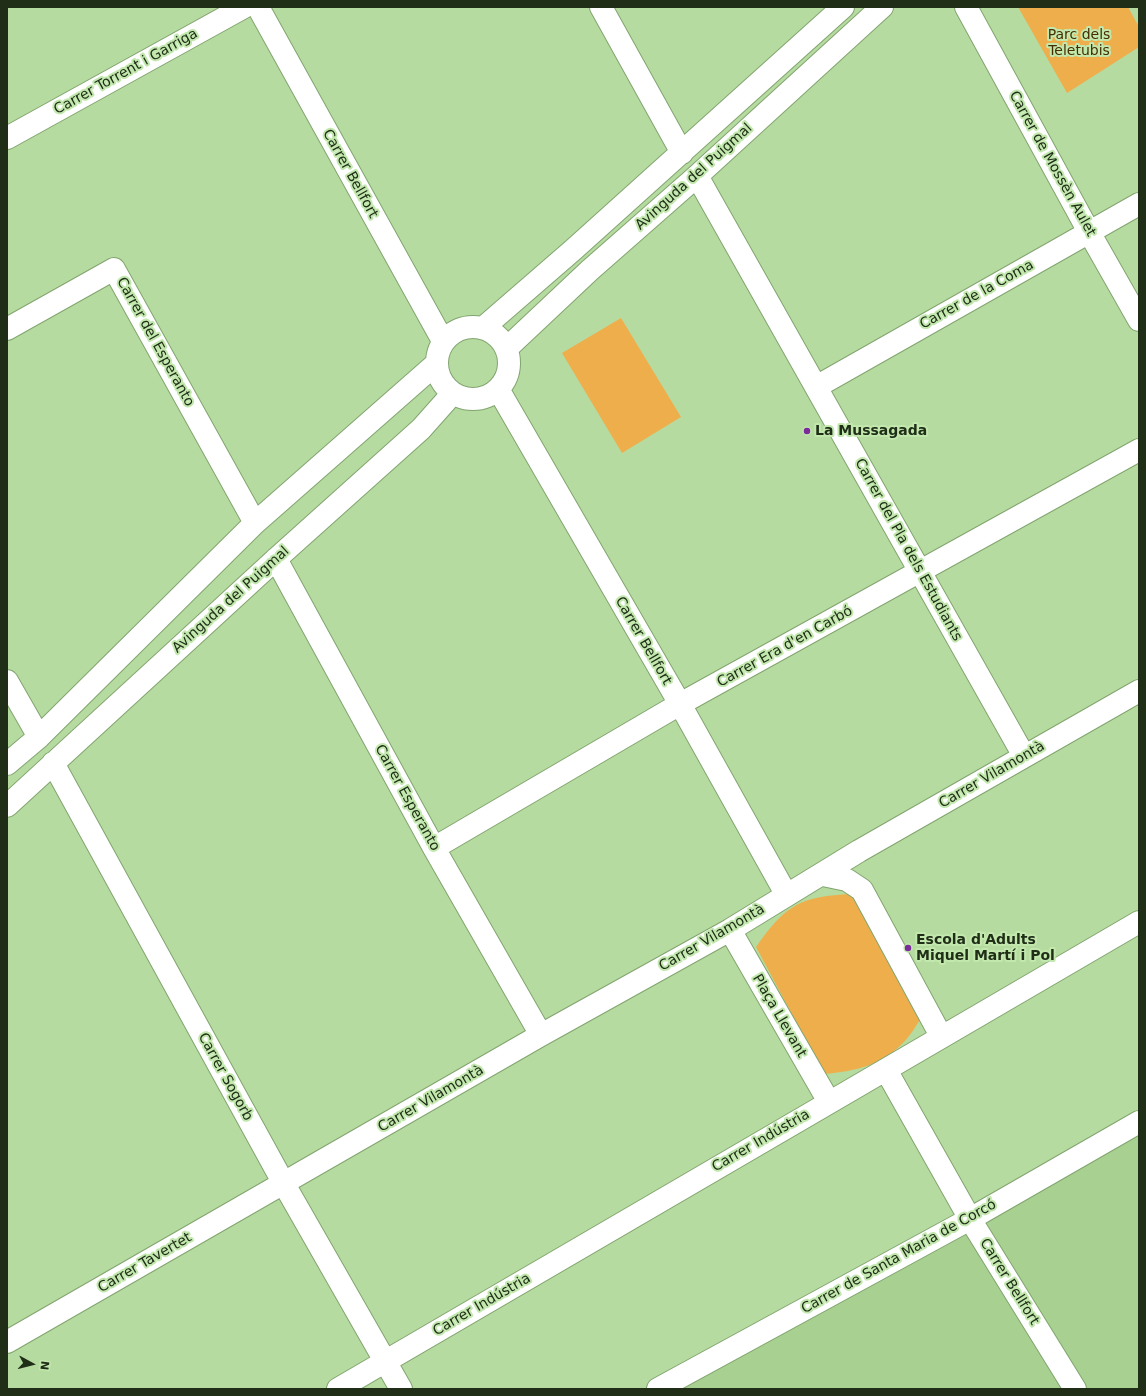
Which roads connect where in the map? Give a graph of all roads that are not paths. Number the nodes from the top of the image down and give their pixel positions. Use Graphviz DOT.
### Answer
graph roads {
  1 [pos="244,7"];
  2 [pos="258,7"];
  3 [pos="601,7"];
  4 [pos="843,7"];
  5 [pos="882,7"];
  6 [pos="966,7"];
  7 [pos="7,138"];
  8 [pos="682,153"];
  9 [pos="697,176"];
  10 [pos="1139,204"];
  11 [pos="1089,232"];
  12 [pos="1139,320"];
  13 [pos="483,328"];
  14 [pos="7,329"];
  15 [pos="443,342"];
  16 [pos="506,349"];
  17 [pos="437,363"];
  18 [pos="816,387"];
  19 [pos="498,389"];
  20 [pos="453,393"];
  21 [pos="1139,450"];
  22 [pos="255,523"];
  23 [pos="276,559"];
  24 [pos="921,572"];
  25 [pos="7,681"];
  26 [pos="1139,691"];
  27 [pos="680,704"];
  28 [pos="39,737"];
  29 [pos="1024,756"];
  30 [pos="52,763"];
  31 [pos="7,764"];
  32 [pos="7,806"];
  33 [pos="434,848"];
  34 [pos="823,875"];
  35 [pos="786,894"];
  36 [pos="1139,922"];
  37 [pos="730,930"];
  38 [pos="540,1036"];
  39 [pos="941,1036"];
  40 [pos="886,1070"];
  41 [pos="829,1102"];
  42 [pos="1139,1122"];
  43 [pos="284,1184"];
  44 [pos="970,1219"];
  45 [pos="7,1342"];
  46 [pos="384,1362"];
  47 [pos="338,1389"];
  48 [pos="400,1389"];
  49 [pos="658,1389"];
  50 [pos="1075,1389"];
  1 -- 7 [label="street, Carrer Torrent i Garriga"];
  2 -- 15 [label="street, Carrer Bellfort"];
  3 -- 8 [label="street"];
  4 -- 8 [label="street, Avinguda del Puigmal"];
  5 -- 9 [label="street, Avinguda del Puigmal"];
  6 -- 11 [label="street, Carrer de Mossèn Aulet"];
  8 -- 13 [label="street, Avinguda del Puigmal"];
  9 -- 16 [label="street, Avinguda del Puigmal"];
  9 -- 18 [label="street, Carrer del Pla dels Estudiants"];
  10 -- 11 [label="street, Carrer de la Coma"];
  11 -- 12 [label="street, Carrer de Mossèn Aulet"];
  11 -- 18 [label="street, Carrer de la Coma"];
  13 -- 15 [label="street"];
  13 -- 16 [label="street"];
  14 -- 22 [label="street, Carrer del Esperanto"];
  15 -- 17 [label="street"];
  16 -- 19 [label="street"];
  17 -- 20 [label="street"];
  17 -- 22 [label="street"];
  18 -- 24 [label="street, Carrer del Pla dels Estudiants"];
  19 -- 20 [label="street"];
  19 -- 27 [label="street, Carrer Bellfort"];
  20 -- 23 [label="street, Avinguda del Puigmal"];
  21 -- 24 [label="street, Carrer Era d'en Carbó"];
  22 -- 28 [label="street"];
  23 -- 30 [label="street, Avinguda del Puigmal"];
  23 -- 33 [label="street, Carrer Esperanto"];
  24 -- 27 [label="street, Carrer Era d'en Carbó"];
  24 -- 29 [label="street, Carrer del Pla dels Estudiants"];
  25 -- 28 [label="street"];
  26 -- 29 [label="street, Carrer Vilamontà"];
  27 -- 33 [label="street, Carrer Era d'en Carbó"];
  27 -- 35 [label="street, Carrer Bellfort"];
  28 -- 31 [label="street"];
  29 -- 34 [label="street, Carrer Vilamontà"];
  30 -- 32 [label="street, Avinguda del Puigmal"];
  30 -- 43 [label="street, Carrer Sogorb"];
  33 -- 38 [label="street, Carrer Esperanto"];
  34 -- 35 [label="street, Carrer Vilamontà"];
  34 -- 39 [label="street"];
  35 -- 37 [label="street, Carrer Vilamontà"];
  36 -- 39 [label="street, Carrer Indústria"];
  37 -- 38 [label="street, Carrer Vilamontà"];
  37 -- 41 [label="street, Plaça Llevant"];
  38 -- 43 [label="street, Carrer Vilamontà"];
  39 -- 40 [label="street, Carrer Indústria"];
  40 -- 41 [label="street, Carrer Indústria"];
  40 -- 44 [label="street, Carrer Bellfort"];
  41 -- 46 [label="street, Carrer Indústria"];
  42 -- 44 [label="street, Carrer de Santa Maria de Corcó"];
  43 -- 45 [label="street, Carrer Tavertet"];
  43 -- 46 [label="street, Carrer Sogorb"];
  44 -- 49 [label="street, Carrer de Santa Maria de Corcó"];
  44 -- 50 [label="street, Carrer Bellfort"];
  46 -- 47 [label="street, Carrer Indústria"];
  46 -- 48 [label="street, Carrer Sogorb"];
}
